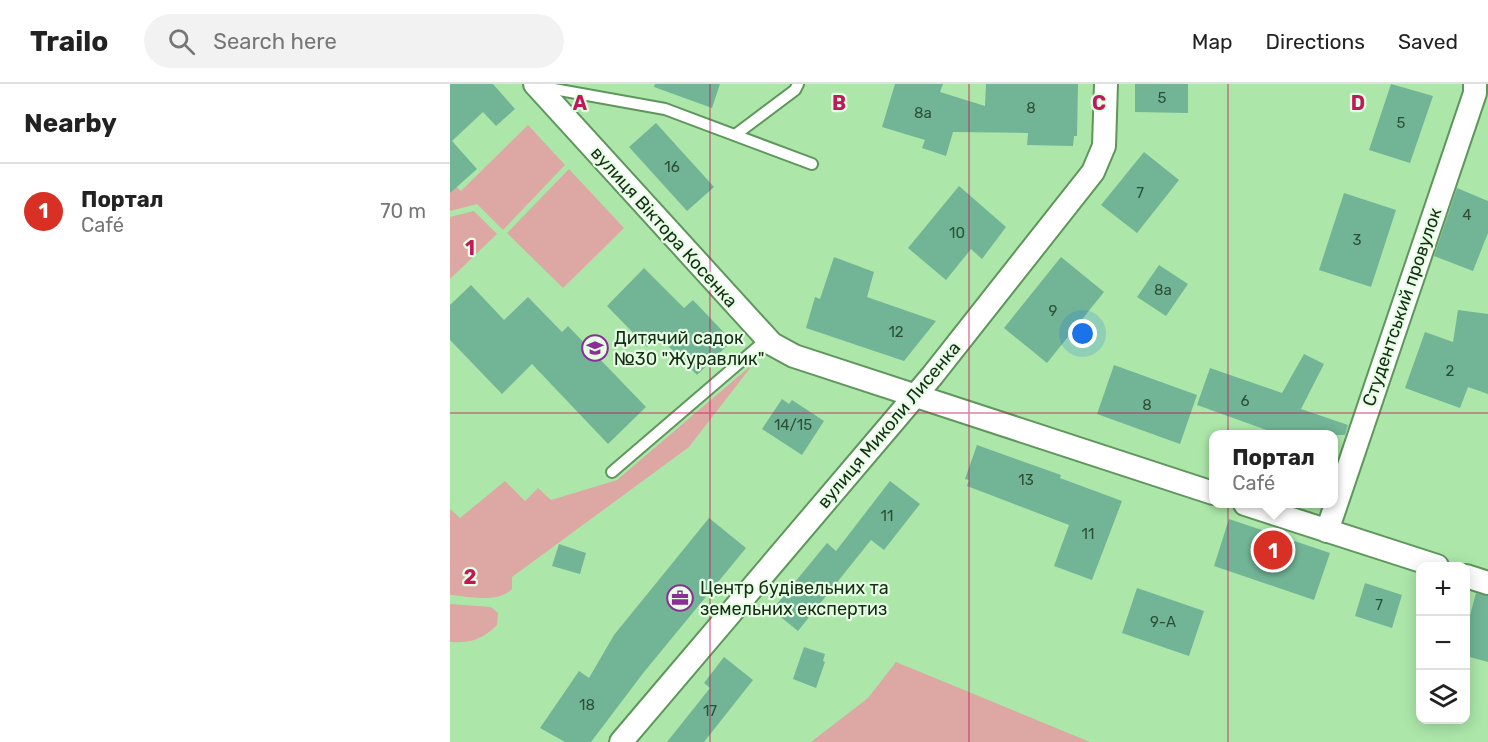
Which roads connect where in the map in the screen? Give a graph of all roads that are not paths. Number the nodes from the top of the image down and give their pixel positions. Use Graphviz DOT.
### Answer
graph roads {
  1 [pos="798,84"];
  2 [pos="1106,84"];
  3 [pos="1475,84"];
  4 [pos="536,85"];
  5 [pos="735,135"];
  6 [pos="812,164"];
  7 [pos="767,339"];
  8 [pos="916,395"];
  9 [pos="612,472"];
  10 [pos="1209,492"];
  11 [pos="1338,498"];
  12 [pos="1257,508"];
  13 [pos="1335,508"];
  14 [pos="1327,531"];
  15 [pos="1422,562"];
  16 [pos="1470,577"];
  17 [pos="1488,583"];
  18 [pos="621,742"];
  1 -- 5 [label="lane"];
  2 -- 8 [label="street, вулиця Миколи Лисенка"];
  3 -- 11 [label="street, Студентський провулок"];
  4 -- 5 [label="lane"];
  4 -- 7 [label="street, вулиця Віктора Косенка"];
  5 -- 6 [label="lane"];
  7 -- 8 [label="street, вулиця Віктора Косенка"];
  7 -- 9 [label="lane"];
  8 -- 10 [label="street, вулиця Віктора Косенка"];
  8 -- 18 [label="street, вулиця Миколи Лисенка"];
  12 -- 14 [label="street"];
  13 -- 14 [label="street, Студентський провулок"];
  14 -- 15 [label="street"];
  16 -- 17 [label="street"];
}
